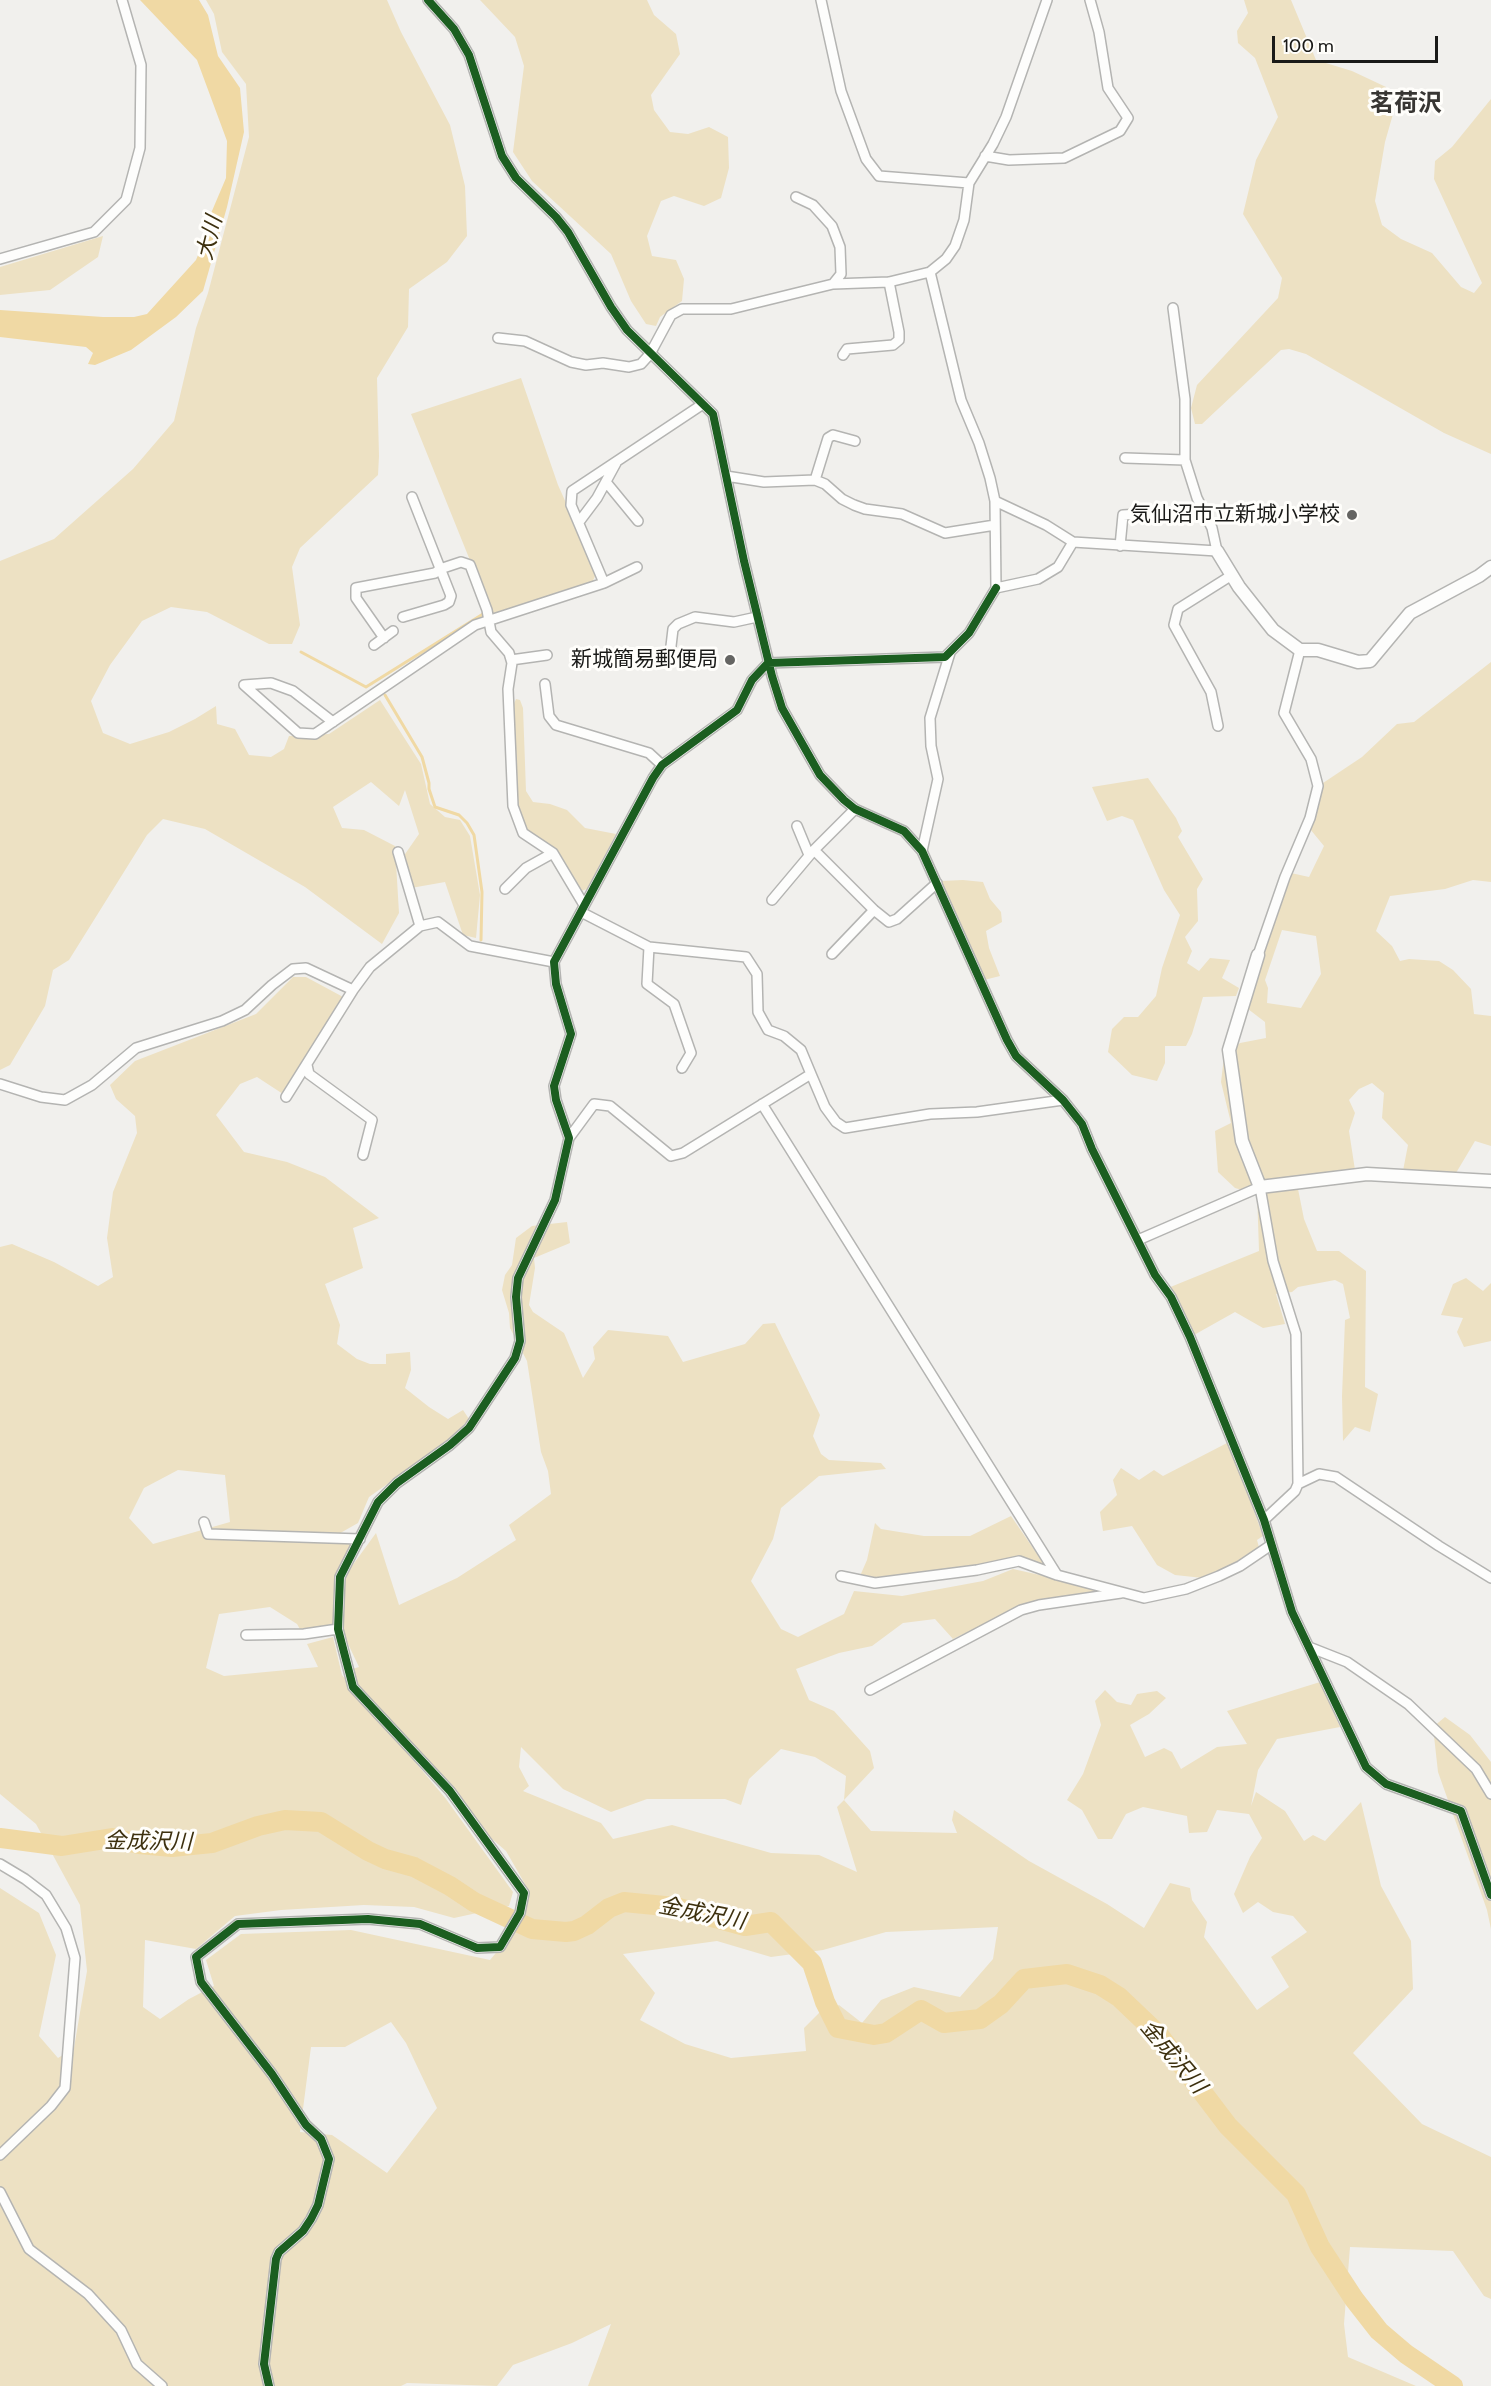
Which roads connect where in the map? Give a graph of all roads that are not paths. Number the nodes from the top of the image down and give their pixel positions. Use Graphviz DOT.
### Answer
graph roads {
  1 [pos="122,0"];
  2 [pos="428,0"];
  3 [pos="821,0"];
  4 [pos="1047,0"];
  5 [pos="1090,0"];
  6 [pos="985,156"];
  7 [pos="969,183"];
  8 [pos="795,197"];
  9 [pos="0,259"];
  10 [pos="930,272"];
  11 [pos="889,282"];
  12 [pos="833,284"];
  13 [pos="1173,308"];
  14 [pos="498,338"];
  15 [pos="650,354"];
  16 [pos="843,355"];
  17 [pos="703,404"];
  18 [pos="855,441"];
  19 [pos="1125,458"];
  20 [pos="1185,460"];
  21 [pos="618,461"];
  22 [pos="726,476"];
  23 [pos="815,480"];
  24 [pos="606,482"];
  25 [pos="412,497"];
  26 [pos="995,501"];
  27 [pos="1173,512"];
  28 [pos="638,521"];
  29 [pos="579,522"];
  30 [pos="995,525"];
  31 [pos="1073,542"];
  32 [pos="1120,546"];
  33 [pos="1217,551"];
  34 [pos="637,567"];
  35 [pos="1491,567"];
  36 [pos="440,569"];
  37 [pos="1232,575"];
  38 [pos="604,583"];
  39 [pos="996,588"];
  40 [pos="403,617"];
  41 [pos="757,617"];
  42 [pos="488,621"];
  43 [pos="393,631"];
  44 [pos="384,638"];
  45 [pos="374,645"];
  46 [pos="671,646"];
  47 [pos="1300,650"];
  48 [pos="951,651"];
  49 [pos="547,655"];
  50 [pos="511,660"];
  51 [pos="768,663"];
  52 [pos="545,684"];
  53 [pos="333,722"];
  54 [pos="1218,726"];
  55 [pos="662,765"];
  56 [pos="855,809"];
  57 [pos="797,826"];
  58 [pos="922,851"];
  59 [pos="398,852"];
  60 [pos="812,852"];
  61 [pos="553,853"];
  62 [pos="937,883"];
  63 [pos="505,889"];
  64 [pos="772,900"];
  65 [pos="583,909"];
  66 [pos="874,910"];
  67 [pos="420,926"];
  68 [pos="649,947"];
  69 [pos="832,954"];
  70 [pos="1258,955"];
  71 [pos="554,962"];
  72 [pos="353,990"];
  73 [pos="307,1065"];
  74 [pos="682,1068"];
  75 [pos="811,1074"];
  76 [pos="0,1084"];
  77 [pos="286,1097"];
  78 [pos="1063,1101"];
  79 [pos="762,1104"];
  80 [pos="569,1138"];
  81 [pos="363,1155"];
  82 [pos="1491,1181"];
  83 [pos="1260,1187"];
  84 [pos="1138,1240"];
  85 [pos="1298,1484"];
  86 [pos="1264,1520"];
  87 [pos="204,1522"];
  88 [pos="360,1539"];
  89 [pos="1270,1545"];
  90 [pos="841,1575"];
  91 [pos="1057,1575"];
  92 [pos="1491,1578"];
  93 [pos="1127,1593"];
  94 [pos="338,1629"];
  95 [pos="246,1635"];
  96 [pos="1309,1647"];
  97 [pos="870,1690"];
  98 [pos="1491,1794"];
  99 [pos="0,1864"];
  100 [pos="1491,1896"];
  101 [pos="0,2155"];
  102 [pos="0,2192"];
  103 [pos="162,2386"];
  104 [pos="269,2386"];
  1 -- 9 [label="street"];
  2 -- 15 [label="street"];
  3 -- 7 [label="street"];
  4 -- 6 [label="street"];
  5 -- 6 [label="street"];
  6 -- 7 [label="street"];
  7 -- 10 [label="street"];
  8 -- 12 [label="street"];
  10 -- 11 [label="street"];
  10 -- 26 [label="street"];
  11 -- 12 [label="street"];
  11 -- 16 [label="street"];
  12 -- 15 [label="street"];
  13 -- 20 [label="street"];
  14 -- 15 [label="street"];
  15 -- 17 [label="street"];
  17 -- 21 [label="street"];
  17 -- 22 [label="street"];
  18 -- 23 [label="street"];
  19 -- 20 [label="street"];
  20 -- 33 [label="street"];
  21 -- 24 [label="street"];
  21 -- 29 [label="street"];
  22 -- 23 [label="street"];
  22 -- 41 [label="street"];
  23 -- 30 [label="street"];
  24 -- 28 [label="street"];
  24 -- 29 [label="street"];
  25 -- 36 [label="street"];
  26 -- 30 [label="street"];
  26 -- 31 [label="street"];
  27 -- 32 [label="street"];
  29 -- 38 [label="street"];
  30 -- 39 [label="street"];
  31 -- 32 [label="street"];
  31 -- 39 [label="street"];
  32 -- 33 [label="street"];
  33 -- 37 [label="street"];
  34 -- 38 [label="street"];
  35 -- 47 [label="street"];
  36 -- 40 [label="street"];
  36 -- 42 [label="street"];
  36 -- 44 [label="street"];
  37 -- 47 [label="street"];
  37 -- 54 [label="street"];
  38 -- 42 [label="street"];
  39 -- 48 [label="street"];
  41 -- 46 [label="street"];
  41 -- 51 [label="street"];
  42 -- 50 [label="street"];
  42 -- 53 [label="street"];
  43 -- 44 [label="street"];
  44 -- 45 [label="street"];
  47 -- 70 [label="street"];
  48 -- 51 [label="street"];
  48 -- 58 [label="street"];
  49 -- 50 [label="street"];
  50 -- 61 [label="street"];
  51 -- 55 [label="street"];
  51 -- 56 [label="street"];
  52 -- 55 [label="street"];
  53 -- 53 [label="street"];
  55 -- 65 [label="street"];
  56 -- 58 [label="street"];
  56 -- 60 [label="street"];
  57 -- 60 [label="street"];
  58 -- 62 [label="street"];
  59 -- 67 [label="street"];
  60 -- 64 [label="street"];
  60 -- 66 [label="street"];
  61 -- 63 [label="street"];
  61 -- 65 [label="street"];
  62 -- 66 [label="street"];
  62 -- 78 [label="street"];
  65 -- 68 [label="street"];
  65 -- 71 [label="street"];
  66 -- 69 [label="street"];
  67 -- 71 [label="street"];
  67 -- 72 [label="street"];
  68 -- 74 [label="street"];
  68 -- 75 [label="street"];
  70 -- 83 [label="street"];
  71 -- 80 [label="street"];
  72 -- 73 [label="street"];
  72 -- 76 [label="street"];
  73 -- 77 [label="street"];
  73 -- 81 [label="street"];
  75 -- 78 [label="street"];
  75 -- 79 [label="street"];
  78 -- 84 [label="street"];
  79 -- 80 [label="street"];
  79 -- 91 [label="street"];
  80 -- 88 [label="street"];
  82 -- 83 [label="street"];
  83 -- 84 [label="street"];
  83 -- 85 [label="street"];
  84 -- 86 [label="street"];
  85 -- 86 [label="street"];
  85 -- 92 [label="street"];
  86 -- 89 [label="street"];
  87 -- 88 [label="street"];
  88 -- 94 [label="street"];
  89 -- 93 [label="street"];
  89 -- 96 [label="street"];
  90 -- 91 [label="street"];
  91 -- 93 [label="street"];
  93 -- 97 [label="street"];
  94 -- 95 [label="street"];
  94 -- 104 [label="street"];
  96 -- 98 [label="street"];
  96 -- 100 [label="street"];
  99 -- 101 [label="street"];
  102 -- 103 [label="street"];
}
